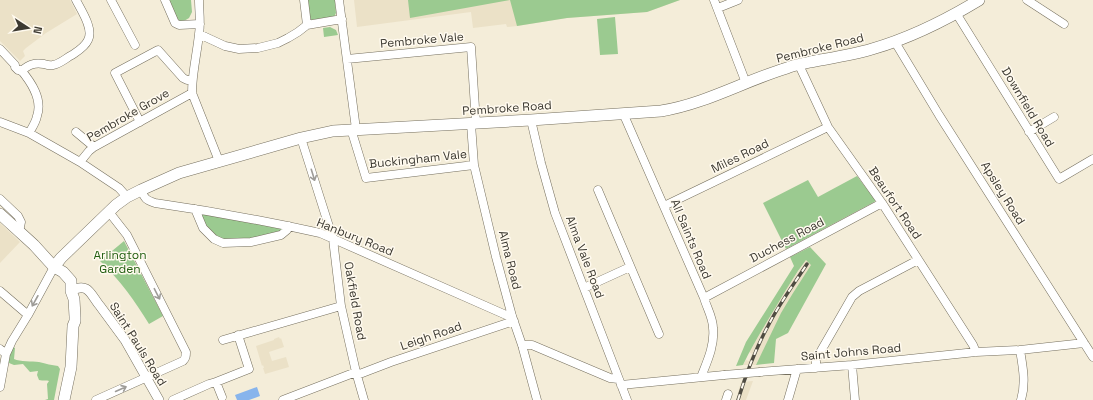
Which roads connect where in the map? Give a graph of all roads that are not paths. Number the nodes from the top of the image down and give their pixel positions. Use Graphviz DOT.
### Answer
graph roads {
  1 [pos="76,0"];
  2 [pos="111,0"];
  3 [pos="165,0"];
  4 [pos="199,0"];
  5 [pos="304,0"];
  6 [pos="339,0"];
  7 [pos="714,0"];
  8 [pos="738,0"];
  9 [pos="980,0"];
  10 [pos="1027,0"];
  11 [pos="718,8"];
  12 [pos="956,13"];
  13 [pos="342,19"];
  14 [pos="200,24"];
  15 [pos="1064,24"];
  16 [pos="307,25"];
  17 [pos="199,34"];
  18 [pos="895,42"];
  19 [pos="135,45"];
  20 [pos="0,49"];
  21 [pos="347,59"];
  22 [pos="799,65"];
  23 [pos="19,69"];
  24 [pos="192,80"];
  25 [pos="746,83"];
  26 [pos="192,93"];
  27 [pos="623,113"];
  28 [pos="1054,117"];
  29 [pos="531,120"];
  30 [pos="0,122"];
  31 [pos="140,122"];
  32 [pos="473,124"];
  33 [pos="828,127"];
  34 [pos="353,129"];
  35 [pos="76,132"];
  36 [pos="1030,132"];
  37 [pos="29,134"];
  38 [pos="301,138"];
  39 [pos="94,147"];
  40 [pos="1093,158"];
  41 [pos="219,161"];
  42 [pos="80,162"];
  43 [pos="474,165"];
  44 [pos="140,190"];
  45 [pos="598,190"];
  46 [pos="127,197"];
  47 [pos="0,199"];
  48 [pos="882,203"];
  49 [pos="664,206"];
  50 [pos="195,209"];
  51 [pos="110,212"];
  52 [pos="0,214"];
  53 [pos="289,226"];
  54 [pos="19,232"];
  55 [pos="333,239"];
  56 [pos="918,260"];
  57 [pos="54,267"];
  58 [pos="630,267"];
  59 [pos="584,288"];
  60 [pos="0,291"];
  61 [pos="71,291"];
  62 [pos="704,298"];
  63 [pos="341,306"];
  64 [pos="28,315"];
  65 [pos="513,318"];
  66 [pos="659,334"];
  67 [pos="238,335"];
  68 [pos="223,340"];
  69 [pos="1084,343"];
  70 [pos="522,345"];
  71 [pos="1020,350"];
  72 [pos="3,352"];
  73 [pos="976,352"];
  74 [pos="1093,357"];
  75 [pos="852,365"];
  76 [pos="816,368"];
  77 [pos="797,369"];
  78 [pos="357,374"];
  79 [pos="701,377"];
  80 [pos="146,378"];
  81 [pos="216,382"];
  82 [pos="619,382"];
  83 [pos="0,387"];
  84 [pos="222,398"];
  85 [pos="534,399"];
  86 [pos="64,400"];
  87 [pos="96,400"];
  88 [pos="159,400"];
  89 [pos="173,400"];
  90 [pos="283,400"];
  91 [pos="364,400"];
  92 [pos="627,400"];
  93 [pos="788,400"];
  94 [pos="855,400"];
  95 [pos="1021,400"];
  1 -- 23 [label="street"];
  2 -- 19 [label="street"];
  3 -- 14 [label="street"];
  4 -- 14 [label="street"];
  5 -- 16 [label="street"];
  6 -- 13 [label="street"];
  7 -- 11 [label="street"];
  8 -- 11 [label="street"];
  9 -- 12 [label="main road, Pembroke Road"];
  10 -- 15 [label="street"];
  11 -- 25 [label="street"];
  12 -- 18 [label="main road, Pembroke Road"];
  12 -- 36 [label="street, Downfield Road"];
  13 -- 16 [label="street"];
  13 -- 21 [label="street"];
  14 -- 17 [label="street"];
  16 -- 17 [label="street"];
  17 -- 24 [label="street"];
  18 -- 22 [label="main road, Pembroke Road"];
  18 -- 69 [label="street, Apsley Road"];
  20 -- 23 [label="street"];
  21 -- 32 [label="street, Pembroke Vale"];
  21 -- 34 [label="street"];
  22 -- 25 [label="main road, Pembroke Road"];
  22 -- 33 [label="street, Beaufort Road"];
  23 -- 37 [label="street"];
  24 -- 26 [label="street"];
  24 -- 31 [label="street"];
  25 -- 27 [label="main road, Pembroke Road"];
  26 -- 31 [label="street, Pembroke Grove"];
  26 -- 41 [label="street"];
  27 -- 29 [label="main road, Pembroke Road"];
  27 -- 49 [label="street, All Saints Road"];
  28 -- 36 [label="street"];
  29 -- 32 [label="main road, Pembroke Road"];
  29 -- 59 [label="street, Alma Vale Road"];
  30 -- 37 [label="street"];
  31 -- 39 [label="street, Pembroke Grove"];
  32 -- 34 [label="main road, Pembroke Road"];
  32 -- 43 [label="street, Alma Road"];
  33 -- 48 [label="street, Beaufort Road"];
  33 -- 49 [label="street, Miles Road"];
  34 -- 38 [label="main road, Pembroke Road"];
  34 -- 43 [label="street, Buckingham Vale"];
  35 -- 39 [label="street"];
  36 -- 40 [label="street, Downfield Road"];
  37 -- 42 [label="street"];
  38 -- 41 [label="main road, Pembroke Road"];
  38 -- 55 [label="street, Oakfield Road, one-way"];
  39 -- 42 [label="street, Pembroke Grove"];
  41 -- 44 [label="main road, Pembroke Road"];
  42 -- 46 [label="street"];
  43 -- 65 [label="street, Alma Road"];
  44 -- 46 [label="main road, Pembroke Road"];
  44 -- 50 [label="street, Hanbury Road"];
  45 -- 58 [label="street"];
  46 -- 51 [label="main road, Pembroke Road"];
  47 -- 54 [label="street"];
  48 -- 56 [label="street, Beaufort Road"];
  48 -- 62 [label="street, Duchess Road"];
  49 -- 62 [label="street, All Saints Road"];
  50 -- 53 [label="street, Hanbury Road"];
  50 -- 53 [label="street"];
  51 -- 57 [label="main road, Pembroke Road"];
  51 -- 80 [label="street, one-way"];
  52 -- 54 [label="main road"];
  53 -- 55 [label="street, Hanbury Road"];
  54 -- 57 [label="main road"];
  55 -- 63 [label="street, Oakfield Road"];
  55 -- 65 [label="street, Hanbury Road"];
  56 -- 73 [label="street, Beaufort Road"];
  56 -- 76 [label="street"];
  57 -- 61 [label="main road"];
  57 -- 64 [label="street, one-way"];
  58 -- 59 [label="street"];
  58 -- 66 [label="street"];
  59 -- 82 [label="street, Alma Vale Road"];
  60 -- 64 [label="street"];
  61 -- 80 [label="street, Saint Pauls Road"];
  61 -- 86 [label="main road"];
  62 -- 79 [label="street, All Saints Road"];
  63 -- 67 [label="street"];
  63 -- 78 [label="street, Oakfield Road"];
  64 -- 72 [label="street"];
  65 -- 70 [label="street, Alma Road"];
  65 -- 78 [label="street, Leigh Road"];
  67 -- 68 [label="street"];
  67 -- 81 [label="street"];
  69 -- 71 [label="street, Saint Johns Road"];
  69 -- 74 [label="street, Apsley Road"];
  70 -- 82 [label="street, Saint Johns Road"];
  70 -- 85 [label="street, Alma Road"];
  71 -- 73 [label="street, Saint Johns Road"];
  71 -- 95 [label="street"];
  72 -- 83 [label="street"];
  73 -- 75 [label="street, Saint Johns Road"];
  75 -- 76 [label="street, Saint Johns Road"];
  75 -- 94 [label="street"];
  76 -- 77 [label="street, Saint Johns Road"];
  77 -- 79 [label="street, Saint Johns Road, bridge"];
  77 -- 93 [label="street"];
  78 -- 90 [label="street, Leigh Road"];
  78 -- 91 [label="street, Oakfield Road"];
  79 -- 82 [label="street, Saint Johns Road"];
  87 -- 80 [label="street, one-way"];
  80 -- 88 [label="street, Saint Pauls Road"];
  81 -- 84 [label="street"];
  81 -- 89 [label="street"];
  82 -- 92 [label="street, Alma Vale Road"];
}
